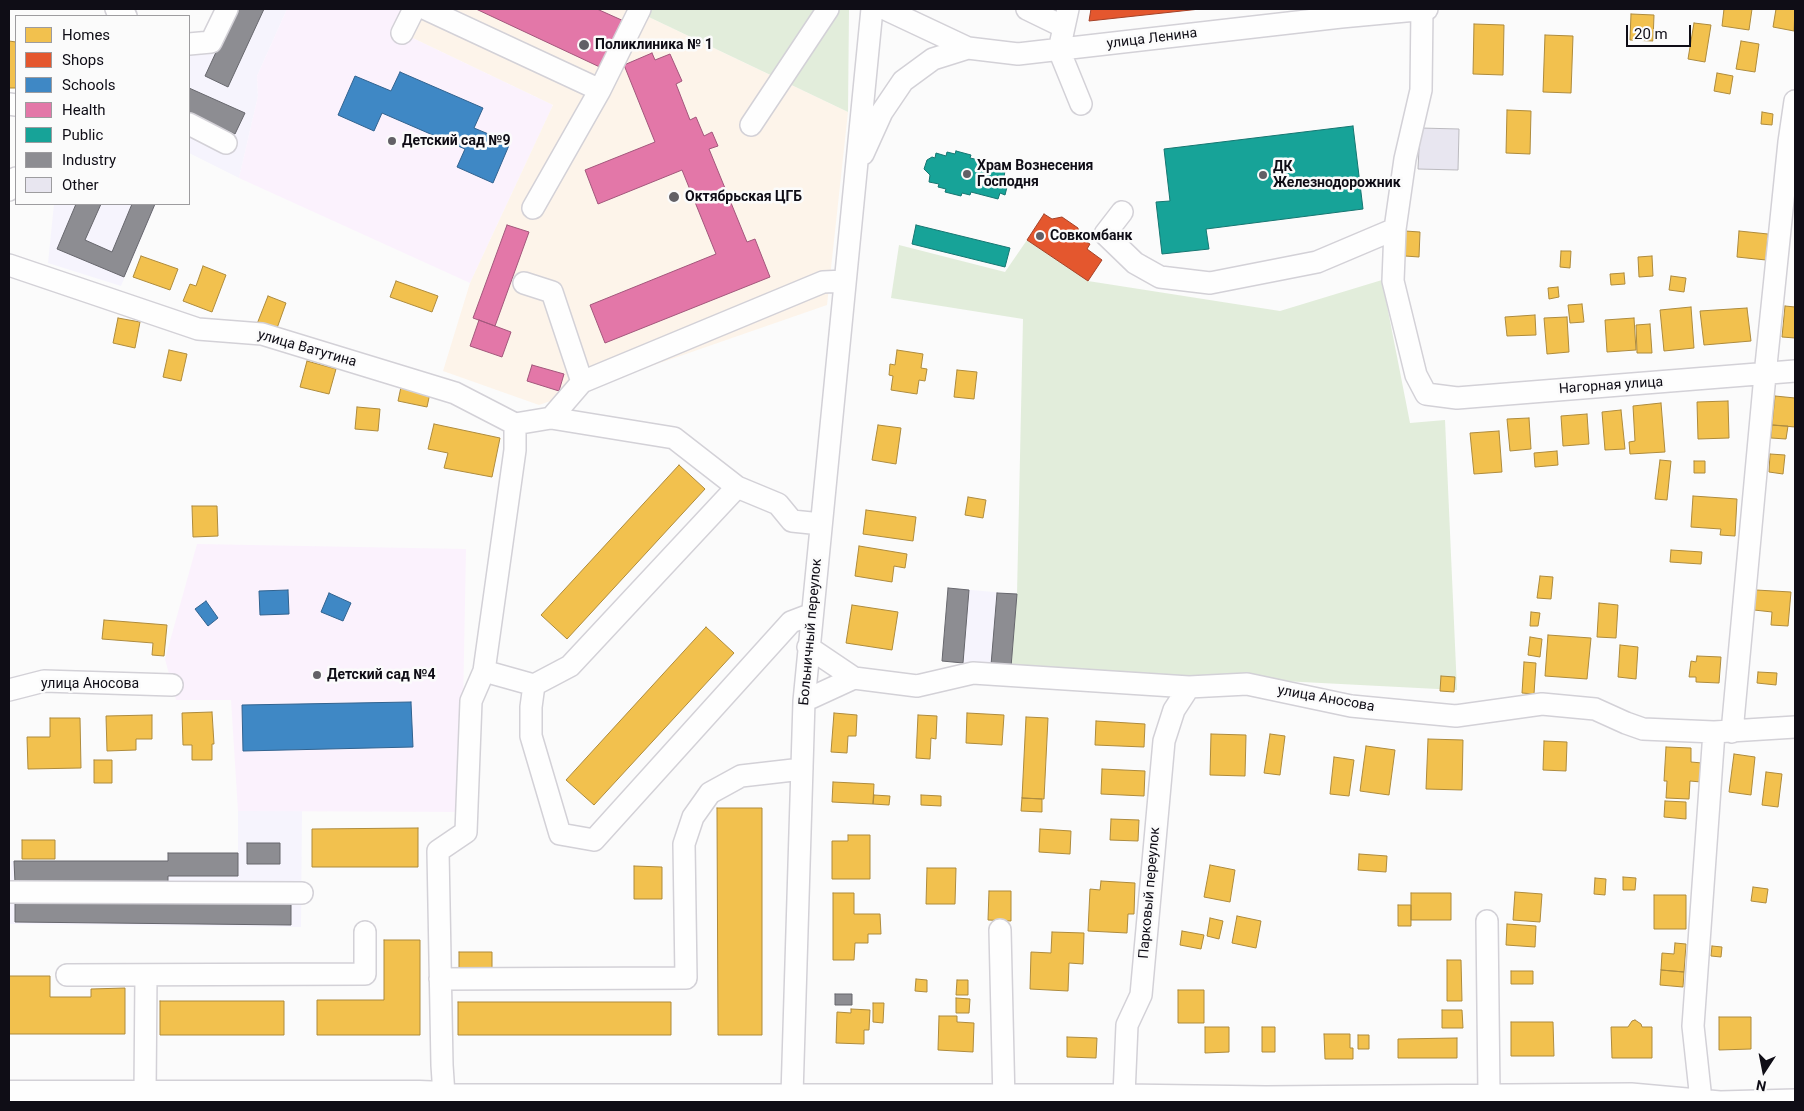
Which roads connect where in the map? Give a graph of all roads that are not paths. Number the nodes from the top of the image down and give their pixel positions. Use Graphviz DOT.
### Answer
graph roads {
  1 [pos="227,9"];
  2 [pos="414,9"];
  3 [pos="426,9"];
  4 [pos="640,9"];
  5 [pos="828,9"];
  6 [pos="872,9"];
  7 [pos="885,9"];
  8 [pos="1027,9"];
  9 [pos="1422,9"];
  10 [pos="1427,9"];
  11 [pos="1066,18"];
  12 [pos="402,33"];
  13 [pos="190,44"];
  14 [pos="968,48"];
  15 [pos="1059,50"];
  16 [pos="600,90"];
  17 [pos="1795,101"];
  18 [pos="1081,104"];
  19 [pos="190,125"];
  20 [pos="751,125"];
  21 [pos="226,143"];
  22 [pos="856,170"];
  23 [pos="533,208"];
  24 [pos="1122,212"];
  25 [pos="1395,230"];
  26 [pos="9,266"];
  27 [pos="524,282"];
  28 [pos="845,282"];
  29 [pos="1795,371"];
  30 [pos="1766,375"];
  31 [pos="582,382"];
  32 [pos="551,418"];
  33 [pos="515,424"];
  34 [pos="736,487"];
  35 [pos="821,524"];
  36 [pos="812,614"];
  37 [pos="808,647"];
  38 [pos="484,671"];
  39 [pos="854,678"];
  40 [pos="172,685"];
  41 [pos="534,685"];
  42 [pos="1189,687"];
  43 [pos="9,690"];
  44 [pos="804,701"];
  45 [pos="1795,727"];
  46 [pos="1723,732"];
  47 [pos="802,769"];
  48 [pos="9,892"];
  49 [pos="302,893"];
  50 [pos="1487,921"];
  51 [pos="1000,930"];
  52 [pos="364,932"];
  53 [pos="67,975"];
  54 [pos="146,975"];
  55 [pos="440,979"];
  56 [pos="145,1093"];
  57 [pos="9,1094"];
  58 [pos="1489,1094"];
  59 [pos="792,1095"];
  60 [pos="109,1098"];
  61 [pos="308,1098"];
  62 [pos="621,1098"];
  63 [pos="1004,1098"];
  64 [pos="1125,1098"];
  65 [pos="444,1099"];
  66 [pos="1795,1100"];
  67 [pos="1713,1101"];
  1 -- 13 [label="street"];
  2 -- 12 [label="street"];
  3 -- 16 [label="street"];
  4 -- 16 [label="street"];
  5 -- 20 [label="street"];
  6 -- 22 [label="street, Больничный переулок"];
  7 -- 14 [label="street, улица Ленина"];
  8 -- 11 [label="street"];
  9 -- 10 [label="street, улица Ленина"];
  9 -- 15 [label="street, улица Ленина"];
  9 -- 25 [label="street"];
  11 -- 15 [label="street"];
  14 -- 15 [label="street, улица Ленина"];
  14 -- 22 [label="street, Больничный переулок"];
  15 -- 18 [label="street"];
  16 -- 23 [label="street"];
  17 -- 30 [label="street"];
  19 -- 21 [label="street"];
  22 -- 28 [label="street, Больничный переулок"];
  24 -- 25 [label="street"];
  25 -- 30 [label="street, Нагорная улица"];
  26 -- 33 [label="street, улица Ватутина"];
  27 -- 31 [label="street"];
  28 -- 31 [label="street"];
  28 -- 35 [label="street, Больничный переулок"];
  29 -- 30 [label="street, Нагорная улица"];
  30 -- 46 [label="street"];
  31 -- 32 [label="street"];
  32 -- 33 [label="street"];
  32 -- 34 [label="street"];
  33 -- 38 [label="street"];
  34 -- 35 [label="street"];
  34 -- 41 [label="street"];
  35 -- 36 [label="street, Больничный переулок"];
  36 -- 37 [label="street, Больничный переулок"];
  36 -- 41 [label="street"];
  37 -- 39 [label="street, улица Аносова"];
  37 -- 44 [label="street, Больничный переулок"];
  38 -- 41 [label="street"];
  38 -- 55 [label="street"];
  39 -- 42 [label="street, улица Аносова"];
  39 -- 44 [label="street"];
  40 -- 43 [label="street, улица Аносова"];
  42 -- 46 [label="street, улица Аносова"];
  42 -- 64 [label="street, Парковый переулок"];
  44 -- 47 [label="street, Больничный переулок"];
  45 -- 46 [label="street, улица Аносова"];
  46 -- 67 [label="street"];
  47 -- 55 [label="street"];
  47 -- 59 [label="street, Больничный переулок"];
  48 -- 49 [label="street"];
  50 -- 58 [label="street"];
  51 -- 63 [label="street"];
  52 -- 54 [label="street"];
  53 -- 54 [label="street"];
  54 -- 56 [label="street"];
  55 -- 65 [label="street"];
  56 -- 60 [label="main road"];
  56 -- 61 [label="main road"];
  57 -- 60 [label="main road"];
  58 -- 64 [label="street"];
  58 -- 67 [label="street"];
  59 -- 62 [label="street"];
  59 -- 63 [label="street"];
  61 -- 65 [label="main road"];
  62 -- 65 [label="street"];
  63 -- 64 [label="street"];
  66 -- 67 [label="street"];
}
